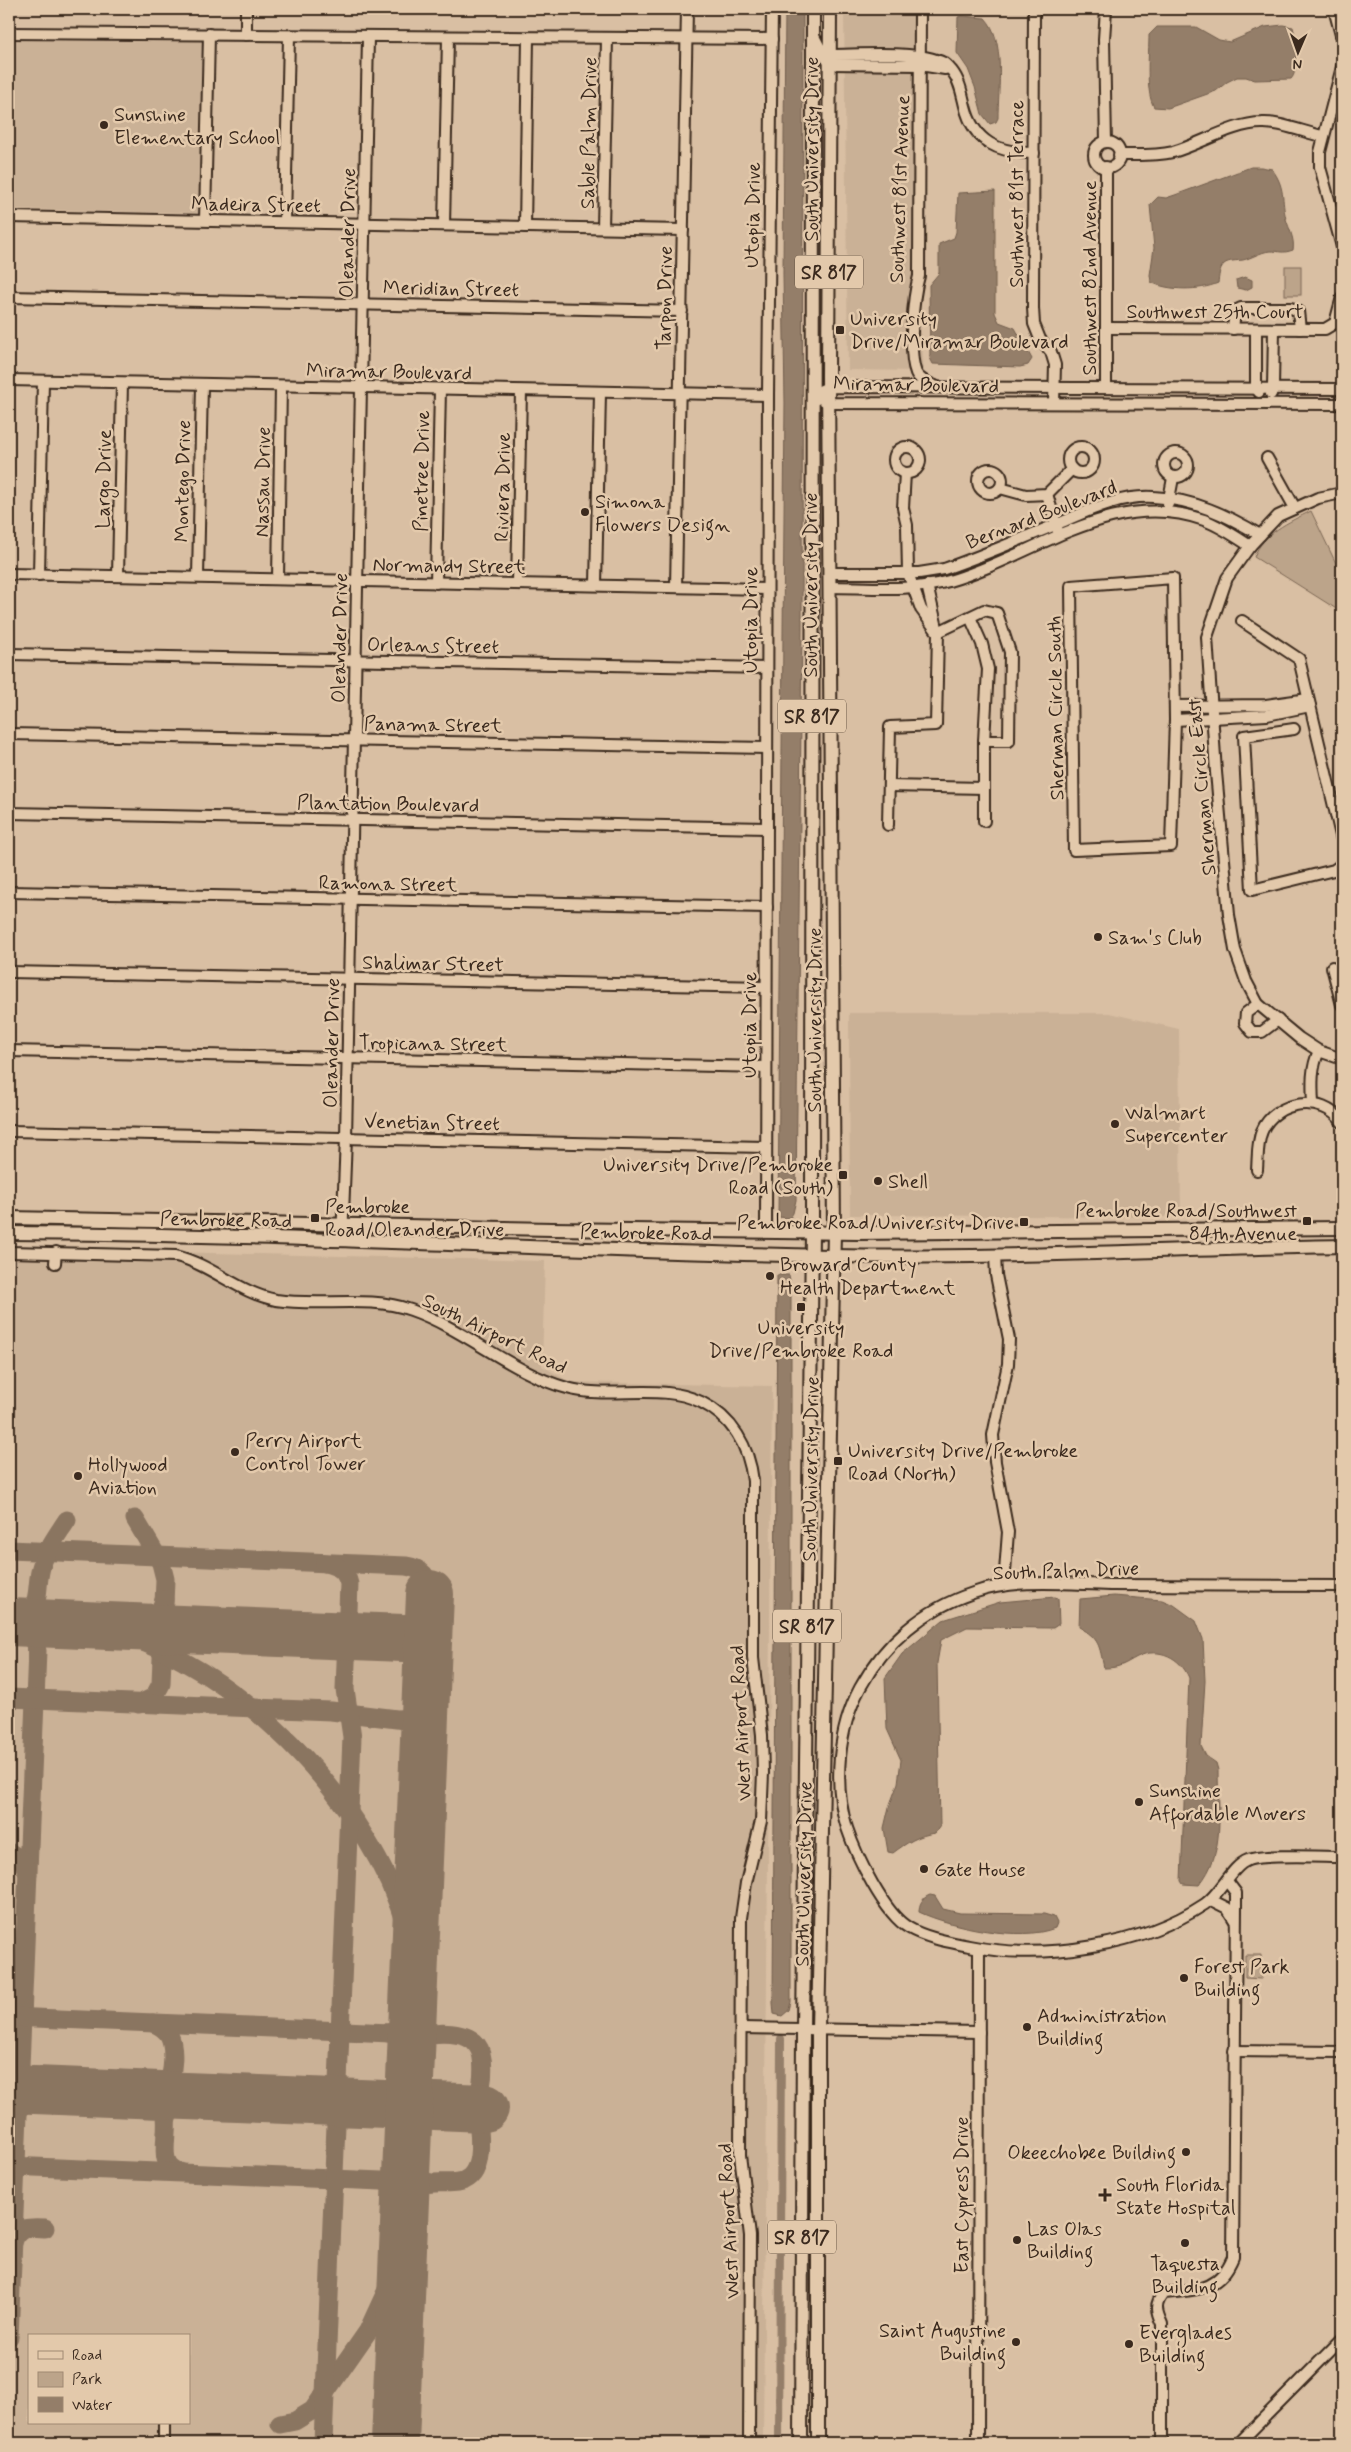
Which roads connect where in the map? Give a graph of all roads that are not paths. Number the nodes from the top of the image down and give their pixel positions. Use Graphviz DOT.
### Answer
graph roads {
  1 [pos="246,9"];
  2 [pos="687,9"];
  3 [pos="772,9"];
  4 [pos="813,9"];
  5 [pos="830,9"];
  6 [pos="920,9"];
  7 [pos="1034,9"];
  8 [pos="1106,9"];
  9 [pos="1334,9"];
  10 [pos="9,33"];
  11 [pos="209,34"];
  12 [pos="814,34"];
  13 [pos="246,35"];
  14 [pos="289,36"];
  15 [pos="368,37"];
  16 [pos="448,38"];
  17 [pos="528,38"];
  18 [pos="607,39"];
  19 [pos="687,39"];
  20 [pos="772,39"];
  21 [pos="1342,39"];
  22 [pos="830,59"];
  23 [pos="920,61"];
  24 [pos="1342,66"];
  25 [pos="813,71"];
  26 [pos="830,93"];
  27 [pos="1322,136"];
  28 [pos="1106,142"];
  29 [pos="1034,153"];
  30 [pos="1119,155"];
  31 [pos="1106,167"];
  32 [pos="9,217"];
  33 [pos="205,220"];
  34 [pos="285,222"];
  35 [pos="365,224"];
  36 [pos="444,225"];
  37 [pos="525,227"];
  38 [pos="604,228"];
  39 [pos="682,230"];
  40 [pos="1342,247"];
  41 [pos="9,297"];
  42 [pos="1342,297"];
  43 [pos="363,304"];
  44 [pos="682,310"];
  45 [pos="1106,328"];
  46 [pos="1256,329"];
  47 [pos="1274,329"];
  48 [pos="1300,329"];
  49 [pos="1234,330"];
  50 [pos="9,380"];
  51 [pos="43,381"];
  52 [pos="122,383"];
  53 [pos="202,384"];
  54 [pos="281,386"];
  55 [pos="361,387"];
  56 [pos="828,387"];
  57 [pos="938,387"];
  58 [pos="1054,388"];
  59 [pos="1106,388"];
  60 [pos="1256,388"];
  61 [pos="1273,388"];
  62 [pos="440,389"];
  63 [pos="1342,389"];
  64 [pos="521,391"];
  65 [pos="600,393"];
  66 [pos="680,393"];
  67 [pos="812,394"];
  68 [pos="768,395"];
  69 [pos="828,403"];
  70 [pos="1054,403"];
  71 [pos="1267,403"];
  72 [pos="1342,404"];
  73 [pos="1267,458"];
  74 [pos="1072,469"];
  75 [pos="905,473"];
  76 [pos="1172,478"];
  77 [pos="1000,488"];
  78 [pos="1342,493"];
  79 [pos="1047,494"];
  80 [pos="1169,499"];
  81 [pos="1294,508"];
  82 [pos="1166,512"];
  83 [pos="1056,525"];
  84 [pos="1260,535"];
  85 [pos="1059,537"];
  86 [pos="1250,546"];
  87 [pos="828,573"];
  88 [pos="908,573"];
  89 [pos="9,574"];
  90 [pos="39,575"];
  91 [pos="118,576"];
  92 [pos="198,578"];
  93 [pos="278,579"];
  94 [pos="358,581"];
  95 [pos="436,582"];
  96 [pos="517,584"];
  97 [pos="927,585"];
  98 [pos="596,586"];
  99 [pos="676,587"];
  100 [pos="829,587"];
  101 [pos="913,587"];
  102 [pos="767,590"];
  103 [pos="970,617"];
  104 [pos="1242,622"];
  105 [pos="938,632"];
  106 [pos="9,654"];
  107 [pos="355,661"];
  108 [pos="768,668"];
  109 [pos="1309,702"];
  110 [pos="1175,706"];
  111 [pos="1210,706"];
  112 [pos="1253,710"];
  113 [pos="1281,712"];
  114 [pos="1232,717"];
  115 [pos="1211,718"];
  116 [pos="1175,720"];
  117 [pos="1294,730"];
  118 [pos="9,734"];
  119 [pos="355,740"];
  120 [pos="984,741"];
  121 [pos="767,748"];
  122 [pos="889,786"];
  123 [pos="984,788"];
  124 [pos="9,813"];
  125 [pos="352,820"];
  126 [pos="984,820"];
  127 [pos="888,825"];
  128 [pos="767,828"];
  129 [pos="1342,840"];
  130 [pos="1342,864"];
  131 [pos="9,892"];
  132 [pos="812,892"];
  133 [pos="351,900"];
  134 [pos="767,908"];
  135 [pos="1332,967"];
  136 [pos="9,972"];
  137 [pos="350,979"];
  138 [pos="766,987"];
  139 [pos="1258,1004"];
  140 [pos="1342,1005"];
  141 [pos="832,1007"];
  142 [pos="1278,1020"];
  143 [pos="9,1051"];
  144 [pos="1319,1051"];
  145 [pos="348,1058"];
  146 [pos="1342,1059"];
  147 [pos="766,1068"];
  148 [pos="1313,1104"];
  149 [pos="1342,1122"];
  150 [pos="9,1131"];
  151 [pos="346,1138"];
  152 [pos="765,1147"];
  153 [pos="1258,1170"];
  154 [pos="9,1218"];
  155 [pos="343,1224"];
  156 [pos="1298,1228"];
  157 [pos="1342,1228"];
  158 [pos="766,1231"];
  159 [pos="812,1232"];
  160 [pos="834,1232"];
  161 [pos="9,1233"];
  162 [pos="342,1240"];
  163 [pos="1342,1246"];
  164 [pos="1298,1247"];
  165 [pos="9,1252"];
  166 [pos="810,1255"];
  167 [pos="995,1255"];
  168 [pos="833,1256"];
  169 [pos="728,1422"];
  170 [pos="1004,1585"];
  171 [pos="1342,1586"];
  172 [pos="1342,1857"];
  173 [pos="1227,1881"];
  174 [pos="1211,1900"];
  175 [pos="1235,1922"];
  176 [pos="979,1948"];
  177 [pos="741,2028"];
  178 [pos="803,2030"];
  179 [pos="818,2030"];
  180 [pos="979,2032"];
  181 [pos="1234,2051"];
  182 [pos="1342,2052"];
  183 [pos="1342,2339"];
  184 [pos="164,2424"];
  185 [pos="164,2443"];
  186 [pos="749,2443"];
  187 [pos="801,2443"];
  188 [pos="818,2443"];
  189 [pos="978,2443"];
  190 [pos="1162,2443"];
  191 [pos="1240,2443"];
  1 -- 13 [label="street"];
  2 -- 19 [label="street, Tarpon Drive"];
  3 -- 20 [label="street, Utopia Drive"];
  4 -- 12 [label="main road, South University Drive / SR 817"];
  5 -- 22 [label="main road, South University Drive / SR 817"];
  6 -- 23 [label="street, Southwest 81st Avenue"];
  7 -- 29 [label="street, Southwest 81st Terrace"];
  8 -- 28 [label="street"];
  9 -- 21 [label="street"];
  10 -- 11 [label="street"];
  11 -- 13 [label="street"];
  11 -- 33 [label="street"];
  12 -- 22 [label="street"];
  12 -- 25 [label="main road, South University Drive / SR 817"];
  13 -- 14 [label="street"];
  14 -- 15 [label="street"];
  14 -- 34 [label="street"];
  15 -- 16 [label="street"];
  15 -- 35 [label="street, Oleander Drive"];
  16 -- 17 [label="street"];
  16 -- 36 [label="street"];
  17 -- 18 [label="street"];
  17 -- 37 [label="street"];
  18 -- 19 [label="street"];
  18 -- 38 [label="street, Sable Palm Drive"];
  19 -- 20 [label="street"];
  19 -- 39 [label="street, Tarpon Drive"];
  20 -- 68 [label="street, Utopia Drive"];
  22 -- 23 [label="street"];
  22 -- 26 [label="main road, South University Drive / SR 817"];
  23 -- 29 [label="street"];
  23 -- 57 [label="street, Southwest 81st Avenue"];
  24 -- 27 [label="street"];
  25 -- 26 [label="main road"];
  25 -- 67 [label="main road, South University Drive / SR 817"];
  26 -- 56 [label="main road, South University Drive / SR 817"];
  27 -- 30 [label="street"];
  27 -- 40 [label="street"];
  28 -- 30 [label="street"];
  28 -- 31 [label="street, Southwest 82nd Avenue"];
  29 -- 58 [label="street, Southwest 81st Terrace"];
  30 -- 31 [label="street, Southwest 82nd Avenue"];
  31 -- 45 [label="street, Southwest 82nd Avenue"];
  32 -- 33 [label="street, Madeira Street"];
  33 -- 34 [label="street, Madeira Street"];
  34 -- 35 [label="street, Madeira Street"];
  35 -- 36 [label="street, Madeira Street"];
  35 -- 43 [label="street, Oleander Drive"];
  36 -- 37 [label="street, Madeira Street"];
  37 -- 38 [label="street, Madeira Street"];
  38 -- 39 [label="street, Madeira Street"];
  39 -- 44 [label="street, Tarpon Drive"];
  41 -- 43 [label="street, Meridian Street"];
  42 -- 48 [label="street, Southwest 25th Court"];
  43 -- 44 [label="street, Meridian Street"];
  43 -- 55 [label="street, Oleander Drive"];
  44 -- 66 [label="street, Tarpon Drive"];
  45 -- 49 [label="street, Southwest 25th Court"];
  45 -- 59 [label="street, Southwest 82nd Avenue"];
  46 -- 47 [label="street, Southwest 25th Court"];
  46 -- 49 [label="street, Southwest 25th Court"];
  46 -- 60 [label="street"];
  47 -- 48 [label="street, Southwest 25th Court"];
  47 -- 61 [label="street"];
  48 -- 49 [label="street"];
  50 -- 51 [label="street, Miramar Boulevard"];
  51 -- 52 [label="street, Miramar Boulevard"];
  51 -- 90 [label="street"];
  52 -- 53 [label="street, Miramar Boulevard"];
  52 -- 91 [label="street, Largo Drive"];
  53 -- 54 [label="street, Miramar Boulevard"];
  53 -- 92 [label="street, Montego Drive"];
  54 -- 55 [label="street, Miramar Boulevard"];
  54 -- 93 [label="street, Nassau Drive"];
  55 -- 62 [label="street, Miramar Boulevard"];
  55 -- 94 [label="street, Oleander Drive"];
  56 -- 57 [label="street, Miramar Boulevard"];
  56 -- 67 [label="street, Miramar Boulevard"];
  56 -- 69 [label="main road, South University Drive / SR 817"];
  57 -- 58 [label="street, Miramar Boulevard"];
  58 -- 59 [label="street, Miramar Boulevard"];
  58 -- 70 [label="street, Southwest 81st Terrace"];
  59 -- 60 [label="street, Miramar Boulevard"];
  60 -- 61 [label="street, Miramar Boulevard"];
  60 -- 71 [label="street"];
  61 -- 63 [label="street, Miramar Boulevard"];
  61 -- 71 [label="street"];
  62 -- 64 [label="street, Miramar Boulevard"];
  62 -- 95 [label="street, Pinetree Drive"];
  64 -- 65 [label="street, Miramar Boulevard"];
  64 -- 96 [label="street, Riviera Drive"];
  65 -- 66 [label="street, Miramar Boulevard"];
  65 -- 98 [label="street"];
  66 -- 68 [label="street, Miramar Boulevard"];
  66 -- 99 [label="street, Tarpon Drive"];
  67 -- 69 [label="street, Miramar Boulevard"];
  67 -- 132 [label="main road, South University Drive / SR 817"];
  68 -- 102 [label="street, Utopia Drive"];
  69 -- 70 [label="street, Miramar Boulevard"];
  69 -- 87 [label="main road, South University Drive / SR 817"];
  70 -- 71 [label="street, Miramar Boulevard"];
  71 -- 72 [label="street, Miramar Boulevard"];
  73 -- 81 [label="street"];
  74 -- 79 [label="street"];
  75 -- 88 [label="street"];
  76 -- 80 [label="street"];
  77 -- 79 [label="street"];
  78 -- 81 [label="street"];
  79 -- 83 [label="street"];
  80 -- 82 [label="street"];
  80 -- 83 [label="street, Bernard Boulevard"];
  80 -- 84 [label="street, Bernard Boulevard"];
  81 -- 84 [label="street"];
  82 -- 85 [label="street, Bernard Boulevard"];
  82 -- 86 [label="street, Bernard Boulevard"];
  83 -- 85 [label="street"];
  83 -- 88 [label="street, Bernard Boulevard"];
  84 -- 86 [label="street"];
  85 -- 97 [label="street, Bernard Boulevard"];
  86 -- 111 [label="street, Sherman Circle East"];
  87 -- 88 [label="street, Bernard Boulevard"];
  87 -- 100 [label="main road, South University Drive / SR 817"];
  88 -- 101 [label="street"];
  89 -- 90 [label="street, Normandy Street"];
  90 -- 91 [label="street, Normandy Street"];
  91 -- 92 [label="street, Normandy Street"];
  92 -- 93 [label="street, Normandy Street"];
  93 -- 94 [label="street, Normandy Street"];
  94 -- 95 [label="street, Normandy Street"];
  94 -- 107 [label="street, Oleander Drive"];
  95 -- 96 [label="street, Normandy Street"];
  96 -- 98 [label="street, Normandy Street"];
  97 -- 101 [label="street, Bernard Boulevard"];
  97 -- 105 [label="street"];
  98 -- 99 [label="street, Normandy Street"];
  99 -- 102 [label="street, Normandy Street"];
  100 -- 101 [label="street, Bernard Boulevard"];
  100 -- 141 [label="main road, South University Drive / SR 817"];
  101 -- 105 [label="street"];
  102 -- 108 [label="street, Utopia Drive"];
  103 -- 105 [label="street"];
  103 -- 120 [label="street"];
  103 -- 120 [label="street"];
  104 -- 109 [label="street"];
  105 -- 122 [label="street"];
  106 -- 107 [label="street, Orleans Street"];
  107 -- 108 [label="street, Orleans Street"];
  107 -- 119 [label="street, Oleander Drive"];
  108 -- 121 [label="street, Utopia Drive"];
  109 -- 112 [label="street"];
  109 -- 113 [label="street"];
  109 -- 129 [label="street"];
  110 -- 111 [label="street"];
  110 -- 116 [label="street, Sherman Circle South"];
  110 -- 116 [label="street, Sherman Circle South"];
  111 -- 112 [label="street"];
  111 -- 115 [label="street, Sherman Circle East"];
  112 -- 113 [label="street"];
  112 -- 114 [label="street"];
  113 -- 114 [label="street"];
  114 -- 115 [label="street"];
  115 -- 116 [label="street"];
  115 -- 139 [label="street, Sherman Circle East"];
  117 -- 130 [label="street"];
  118 -- 119 [label="street, Panama Street"];
  119 -- 121 [label="street, Panama Street"];
  119 -- 125 [label="street, Oleander Drive"];
  120 -- 123 [label="street"];
  121 -- 128 [label="street, Utopia Drive"];
  122 -- 123 [label="street"];
  122 -- 127 [label="street"];
  123 -- 126 [label="street"];
  124 -- 125 [label="street, Plantation Boulevard"];
  125 -- 128 [label="street, Plantation Boulevard"];
  125 -- 133 [label="street, Oleander Drive"];
  128 -- 134 [label="street, Utopia Drive"];
  131 -- 133 [label="street, Ramona Street"];
  132 -- 141 [label="main road"];
  132 -- 159 [label="main road, South University Drive / SR 817"];
  133 -- 134 [label="street, Ramona Street"];
  133 -- 137 [label="street, Oleander Drive"];
  134 -- 138 [label="street, Utopia Drive"];
  135 -- 140 [label="street"];
  136 -- 137 [label="street, Shalimar Street"];
  137 -- 138 [label="street, Shalimar Street"];
  137 -- 145 [label="street, Oleander Drive"];
  138 -- 147 [label="street, Utopia Drive"];
  139 -- 142 [label="street, Sherman Circle East"];
  139 -- 142 [label="street"];
  141 -- 160 [label="main road, South University Drive / SR 817"];
  142 -- 144 [label="street, Sherman Circle East"];
  143 -- 145 [label="street, Tropicana Street"];
  144 -- 146 [label="street, Sherman Circle East"];
  144 -- 148 [label="street"];
  145 -- 147 [label="street, Tropicana Street"];
  145 -- 151 [label="street, Oleander Drive"];
  147 -- 152 [label="street, Utopia Drive"];
  148 -- 149 [label="street"];
  148 -- 153 [label="street"];
  150 -- 151 [label="street, Venetian Street"];
  151 -- 152 [label="street, Venetian Street"];
  151 -- 155 [label="street, Oleander Drive"];
  152 -- 158 [label="street, Utopia Drive"];
  154 -- 155 [label="main road, Pembroke Road"];
  155 -- 158 [label="main road, Pembroke Road"];
  155 -- 162 [label="street, Oleander Drive"];
  156 -- 157 [label="main road, Pembroke Road"];
  156 -- 160 [label="main road, Pembroke Road"];
  156 -- 164 [label="main road"];
  158 -- 159 [label="main road, Pembroke Road"];
  159 -- 160 [label="main road, Pembroke Road"];
  159 -- 166 [label="main road, South University Drive / SR 817"];
  160 -- 168 [label="main road, South University Drive / SR 817"];
  161 -- 162 [label="main road, Pembroke Road"];
  162 -- 166 [label="main road, Pembroke Road"];
  163 -- 164 [label="main road, Pembroke Road"];
  164 -- 167 [label="main road, Pembroke Road"];
  165 -- 169 [label="street, South Airport Road"];
  166 -- 168 [label="main road, Pembroke Road"];
  166 -- 178 [label="main road, South University Drive / SR 817"];
  167 -- 168 [label="main road, Pembroke Road"];
  167 -- 170 [label="street"];
  168 -- 179 [label="main road, South University Drive / SR 817"];
  169 -- 177 [label="street, West Airport Road"];
  170 -- 171 [label="street, South Palm Drive"];
  170 -- 176 [label="street, South Palm Drive"];
  172 -- 173 [label="street, South Palm Drive"];
  173 -- 174 [label="street, South Palm Drive"];
  173 -- 175 [label="street"];
  174 -- 175 [label="street"];
  174 -- 176 [label="street, South Palm Drive"];
  175 -- 181 [label="street"];
  176 -- 180 [label="street, East Cypress Drive"];
  177 -- 178 [label="street"];
  177 -- 186 [label="street, West Airport Road"];
  178 -- 179 [label="street"];
  178 -- 187 [label="main road, South University Drive / SR 817"];
  179 -- 180 [label="street"];
  179 -- 188 [label="main road, South University Drive / SR 817"];
  180 -- 189 [label="street, East Cypress Drive"];
  181 -- 182 [label="street"];
  181 -- 190 [label="street"];
  183 -- 191 [label="street"];
  184 -- 185 [label="street"];
}
